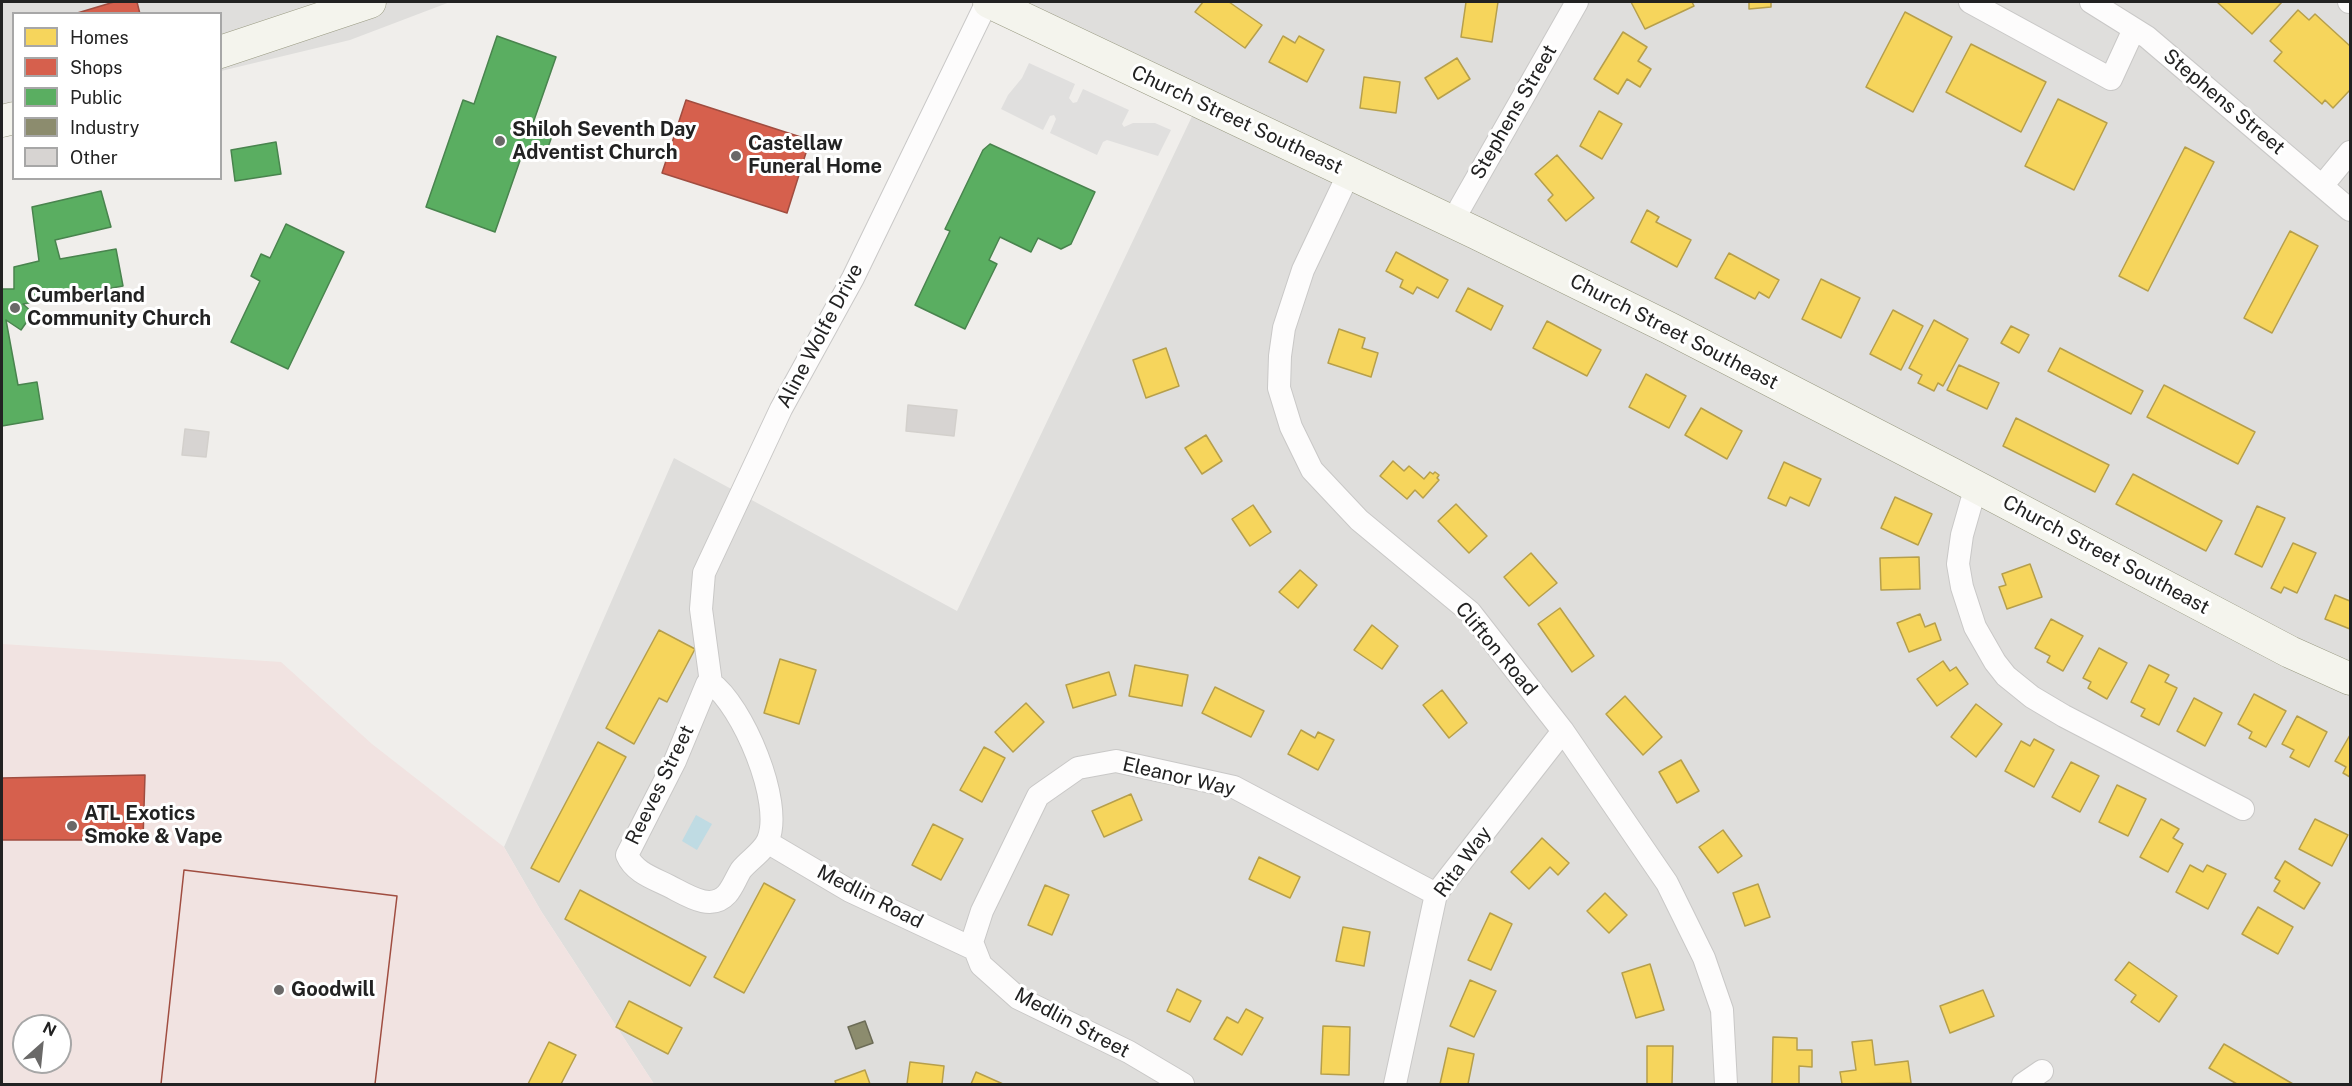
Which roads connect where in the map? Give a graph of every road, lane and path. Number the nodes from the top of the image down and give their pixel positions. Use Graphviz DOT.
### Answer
graph roads {
  1 [pos="370,2"];
  2 [pos="988,2"];
  3 [pos="1576,2"];
  4 [pos="1970,2"];
  5 [pos="2091,2"];
  6 [pos="2134,29"];
  7 [pos="222,51"];
  8 [pos="2350,152"];
  9 [pos="1349,173"];
  10 [pos="2322,186"];
  11 [pos="2350,210"];
  12 [pos="1452,222"];
  13 [pos="1976,486"];
  14 [pos="2350,679"];
  15 [pos="711,682"];
  16 [pos="1563,731"];
  17 [pos="2243,809"];
  18 [pos="767,842"];
  19 [pos="1436,894"];
  20 [pos="974,949"];
  21 [pos="2042,1071"];
  22 [pos="1183,1084"];
  23 [pos="1395,1084"];
  24 [pos="1726,1084"];
  25 [pos="2023,1084"];
  1 -- 7 [label="street"];
  2 -- 9 [label="street, Church Street Southeast"];
  2 -- 15 [label="street, Aline Wolfe Drive"];
  3 -- 12 [label="street, Stephens Street"];
  4 -- 6 [label="street"];
  5 -- 6 [label="street, Stephens Street"];
  6 -- 10 [label="street, Stephens Street"];
  8 -- 10 [label="street"];
  9 -- 12 [label="street, Church Street Southeast"];
  9 -- 16 [label="street, Clifton Road"];
  10 -- 11 [label="street, Stephens Street"];
  12 -- 13 [label="street, Church Street Southeast"];
  13 -- 14 [label="street, Church Street Southeast"];
  13 -- 17 [label="street"];
  15 -- 18 [label="street"];
  15 -- 18 [label="street, Reeves Street"];
  16 -- 19 [label="street, Rita Way"];
  16 -- 24 [label="street, Clifton Road"];
  18 -- 20 [label="street, Medlin Road"];
  19 -- 20 [label="street, Eleanor Way"];
  19 -- 23 [label="street, Rita Way"];
  20 -- 22 [label="street, Medlin Street"];
  21 -- 25 [label="street"];
}
